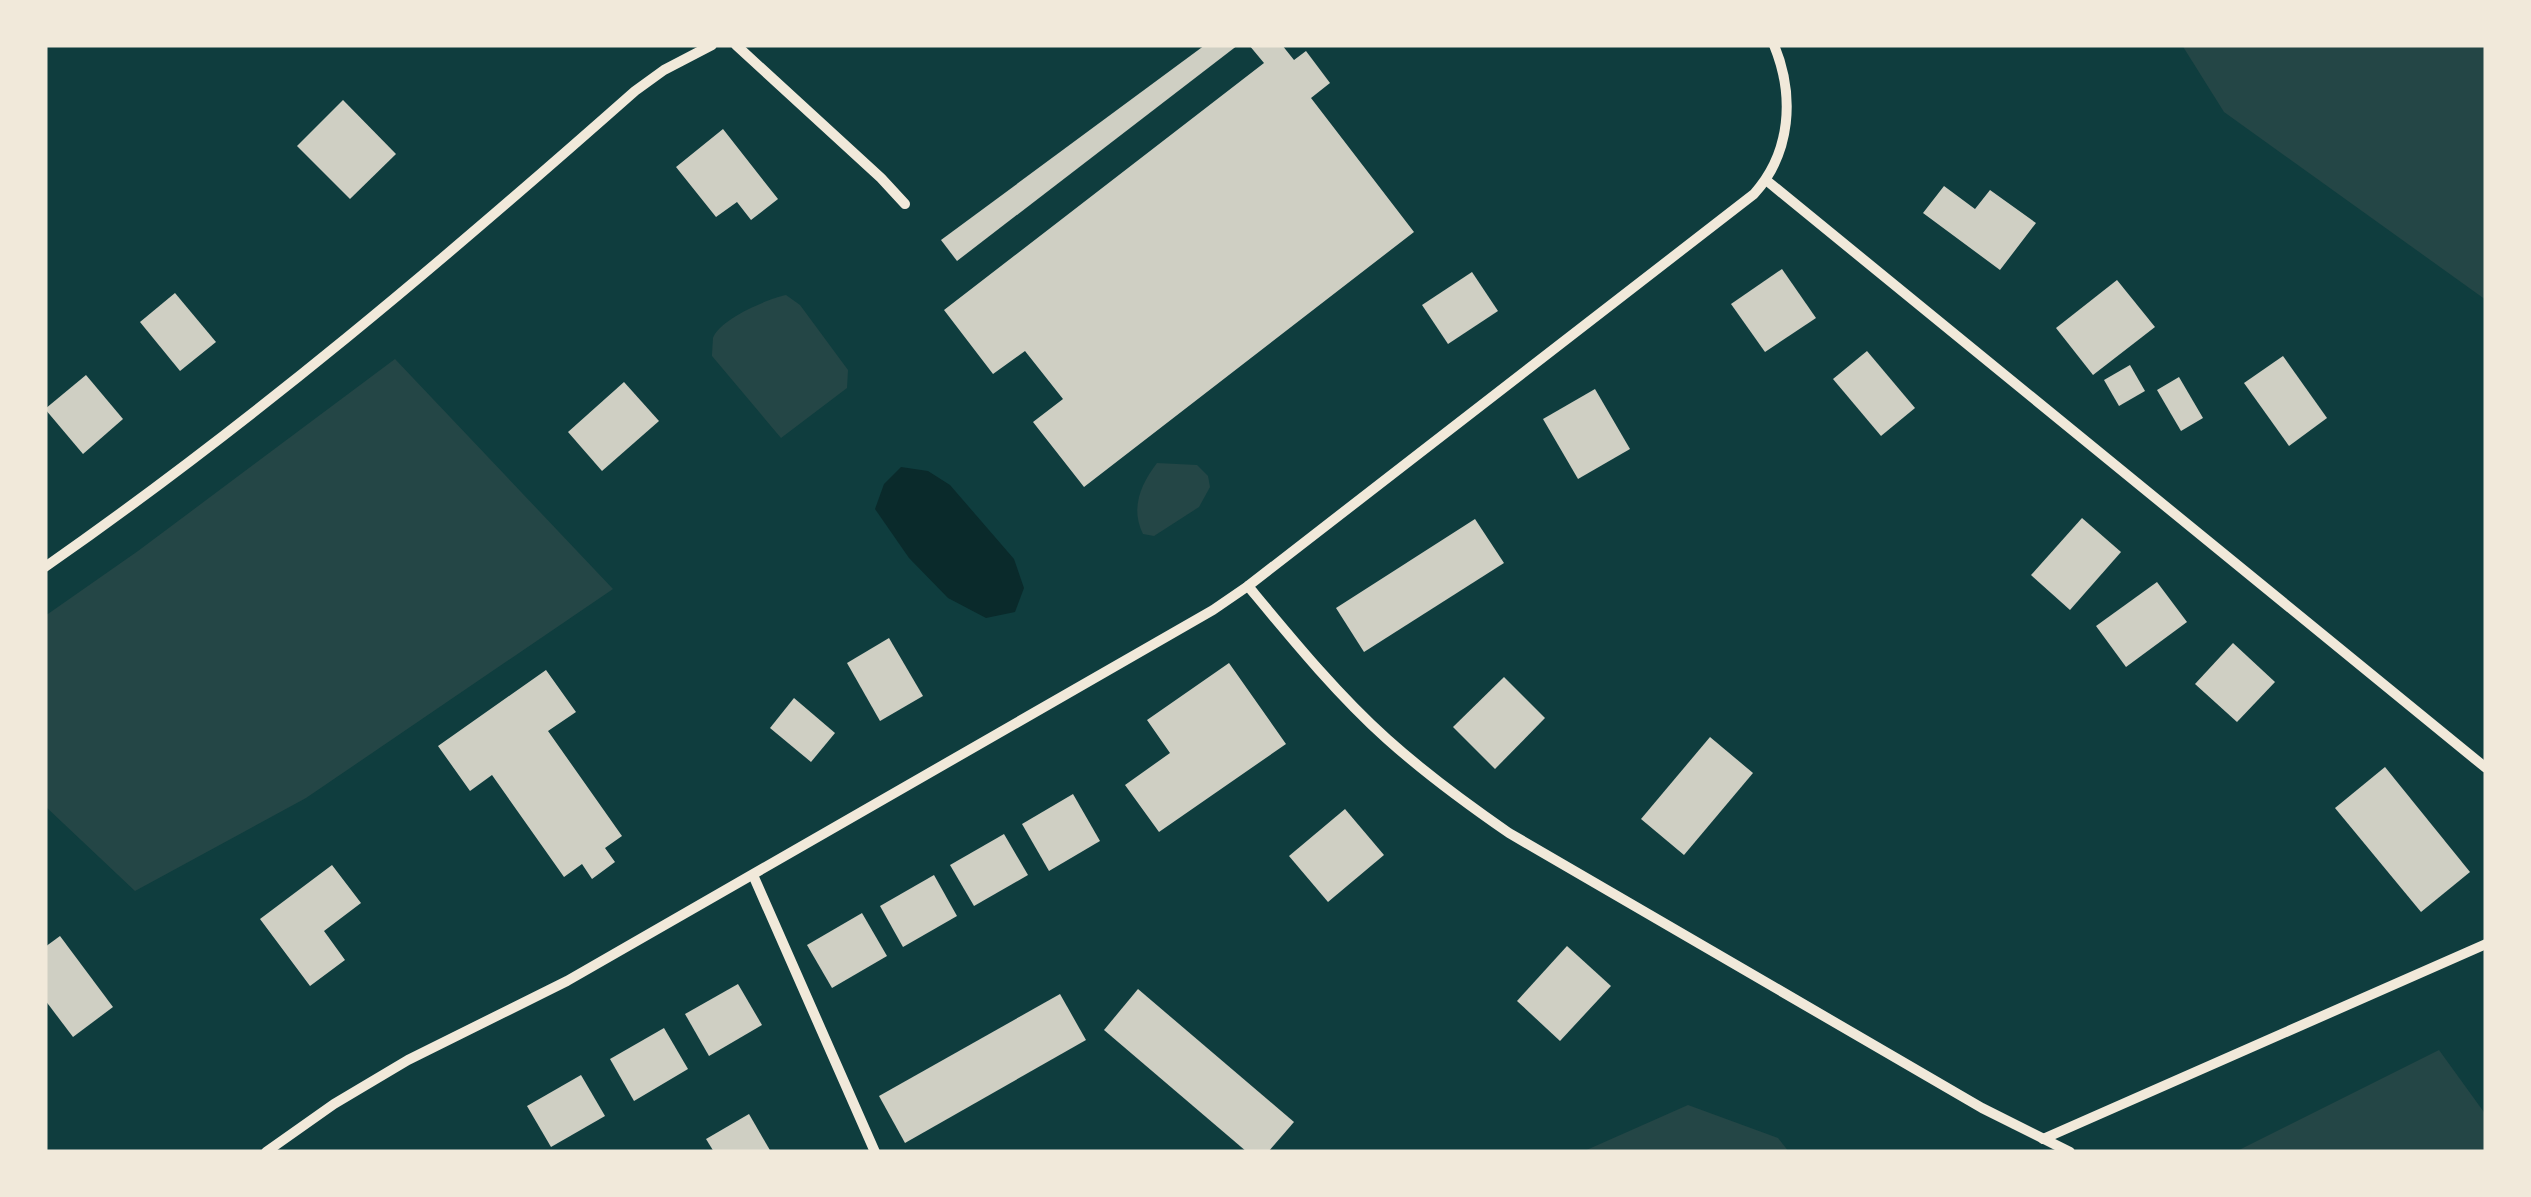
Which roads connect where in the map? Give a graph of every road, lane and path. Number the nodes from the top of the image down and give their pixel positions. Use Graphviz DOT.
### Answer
graph roads {
  1 [pos="712,45"];
  2 [pos="736,45"];
  3 [pos="1774,45"];
  4 [pos="1766,180"];
  5 [pos="906,204"];
  6 [pos="45,567"];
  7 [pos="1248,586"];
  8 [pos="2486,768"];
  9 [pos="753,874"];
  10 [pos="2486,944"];
  11 [pos="2043,1139"];
  12 [pos="266,1152"];
  13 [pos="875,1152"];
  14 [pos="2070,1152"];
  1 -- 6 [label="street"];
  2 -- 5 [label="street"];
  3 -- 4 [label="street"];
  4 -- 7 [label="street"];
  4 -- 8 [label="street"];
  7 -- 9 [label="street"];
  7 -- 11 [label="street"];
  9 -- 12 [label="street"];
  9 -- 13 [label="street"];
  10 -- 11 [label="street"];
  11 -- 14 [label="street"];
}
